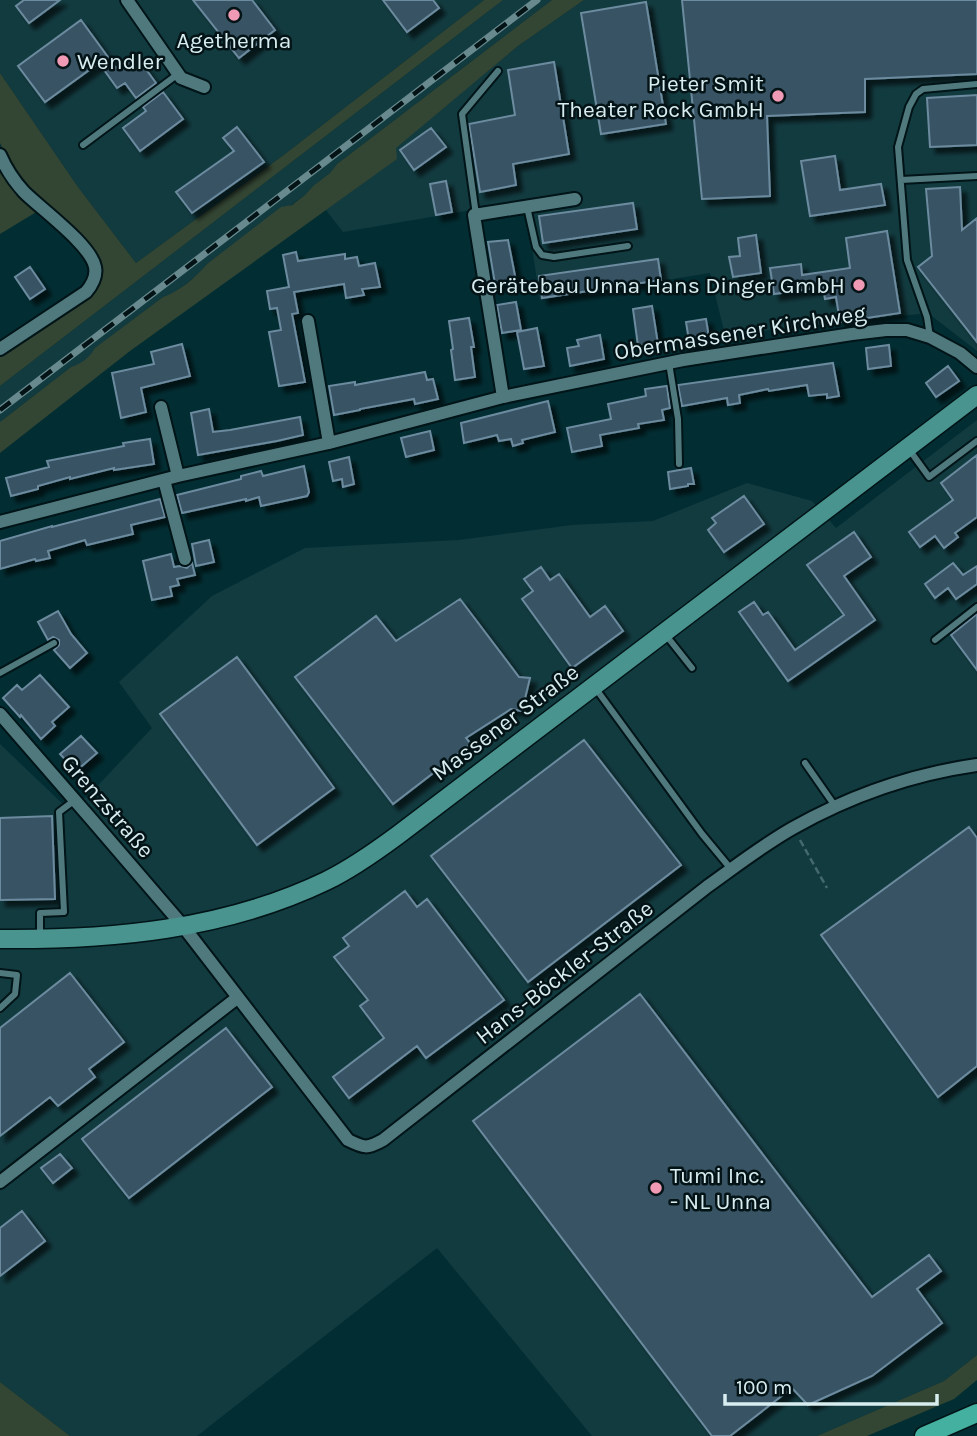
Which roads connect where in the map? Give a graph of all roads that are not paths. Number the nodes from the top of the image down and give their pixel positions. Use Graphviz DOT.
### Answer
graph roads {
  1 [pos="127,0"];
  2 [pos="498,71"];
  3 [pos="178,74"];
  4 [pos="977,84"];
  5 [pos="204,87"];
  6 [pos="83,145"];
  7 [pos="0,155"];
  8 [pos="977,176"];
  9 [pos="901,180"];
  10 [pos="575,199"];
  11 [pos="527,207"];
  12 [pos="476,215"];
  13 [pos="628,246"];
  14 [pos="308,321"];
  15 [pos="930,337"];
  16 [pos="0,349"];
  17 [pos="669,363"];
  18 [pos="977,367"];
  19 [pos="503,397"];
  20 [pos="976,399"];
  21 [pos="161,407"];
  22 [pos="977,441"];
  23 [pos="329,443"];
  24 [pos="907,447"];
  25 [pos="680,464"];
  26 [pos="178,476"];
  27 [pos="164,480"];
  28 [pos="0,522"];
  29 [pos="185,559"];
  30 [pos="977,607"];
  31 [pos="663,632"];
  32 [pos="935,640"];
  33 [pos="54,643"];
  34 [pos="692,668"];
  35 [pos="0,673"];
  36 [pos="593,686"];
  37 [pos="0,714"];
  38 [pos="805,763"];
  39 [pos="977,765"];
  40 [pos="75,800"];
  41 [pos="835,806"];
  42 [pos="732,869"];
  43 [pos="183,926"];
  44 [pos="0,939"];
  45 [pos="40,939"];
  46 [pos="0,973"];
  47 [pos="237,998"];
  48 [pos="0,1008"];
  49 [pos="0,1182"];
  50 [pos="977,1407"];
  51 [pos="977,1413"];
  52 [pos="949,1425"];
  53 [pos="924,1436"];
  1 -- 3 [label="street"];
  2 -- 12 [label="lane"];
  3 -- 5 [label="street"];
  3 -- 6 [label="lane"];
  4 -- 9 [label="lane"];
  7 -- 16 [label="street"];
  8 -- 9 [label="lane"];
  9 -- 15 [label="lane"];
  10 -- 11 [label="street"];
  11 -- 12 [label="street"];
  11 -- 13 [label="lane"];
  12 -- 19 [label="street"];
  14 -- 23 [label="street"];
  15 -- 17 [label="street, Obermassener Kirchweg"];
  15 -- 18 [label="street, Obermassener Kirchweg"];
  17 -- 19 [label="street, Obermassener Kirchweg"];
  17 -- 25 [label="lane"];
  19 -- 23 [label="street, Obermassener Kirchweg"];
  20 -- 24 [label="main road, Massener Straße"];
  21 -- 26 [label="street"];
  22 -- 24 [label="lane"];
  23 -- 26 [label="street, Obermassener Kirchweg"];
  24 -- 31 [label="main road, Massener Straße"];
  26 -- 27 [label="street, Obermassener Kirchweg"];
  27 -- 28 [label="street, Obermassener Kirchweg"];
  27 -- 29 [label="street"];
  30 -- 32 [label="lane"];
  31 -- 34 [label="lane"];
  31 -- 36 [label="main road, Massener Straße"];
  33 -- 35 [label="lane"];
  36 -- 42 [label="lane"];
  36 -- 43 [label="main road, Massener Straße"];
  37 -- 40 [label="street, Grenzstraße"];
  38 -- 41 [label="lane"];
  39 -- 41 [label="street, Hans-Böckler-Straße"];
  40 -- 43 [label="street, Grenzstraße"];
  40 -- 45 [label="lane"];
  41 -- 42 [label="street, Hans-Böckler-Straße"];
  42 -- 47 [label="street, Hans-Böckler-Straße"];
  43 -- 45 [label="main road, Massener Straße"];
  43 -- 47 [label="street, Hans-Böckler-Straße"];
  44 -- 45 [label="main road, Massener Straße"];
  46 -- 48 [label="lane"];
  47 -- 49 [label="street"];
  50 -- 52 [label="main road"];
  51 -- 52 [label="main road"];
  52 -- 53 [label="main road"];
}
